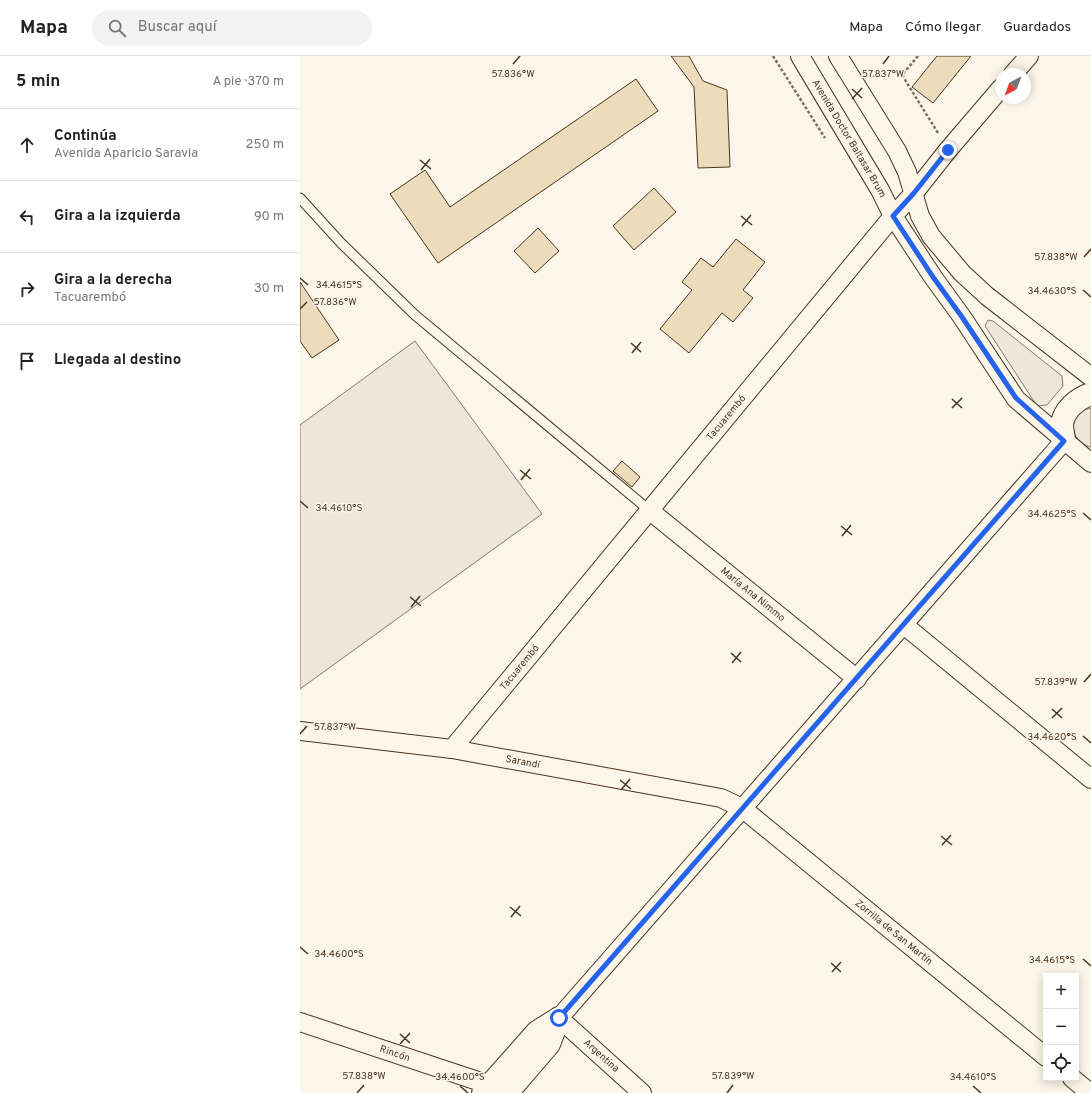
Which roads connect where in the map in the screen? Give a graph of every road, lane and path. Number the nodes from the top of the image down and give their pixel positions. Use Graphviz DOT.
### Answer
graph roads {
  1 [pos="800,56"];
  2 [pos="838,56"];
  3 [pos="918,56"];
  4 [pos="1029,56"];
  5 [pos="1018,68"];
  6 [pos="995,95"];
  7 [pos="948,150"];
  8 [pos="914,193"];
  9 [pos="300,198"];
  10 [pos="893,216"];
  11 [pos="1091,377"];
  12 [pos="1091,394"];
  13 [pos="1064,441"];
  14 [pos="1091,463"];
  15 [pos="650,510"];
  16 [pos="904,625"];
  17 [pos="857,679"];
  18 [pos="300,732"];
  19 [pos="452,749"];
  20 [pos="1091,779"];
  21 [pos="742,808"];
  22 [pos="559,1018"];
  23 [pos="300,1022"];
  24 [pos="1043,1055"];
  25 [pos="1076,1081"];
  26 [pos="493,1090"];
  27 [pos="642,1093"];
  28 [pos="1090,1093"];
  1 -- 10 [label="street, Avenida Doctor Baltasar Brum"];
  2 -- 8 [label="street"];
  3 -- 7 [label="path"];
  4 -- 5 [label="street"];
  6 -- 7 [label="street, Tacuarembó"];
  7 -- 8 [label="street, Tacuarembó"];
  8 -- 10 [label="street, Tacuarembó"];
  8 -- 11 [label="street"];
  9 -- 15 [label="lane"];
  10 -- 13 [label="street, Avenida Doctor Baltasar Brum"];
  10 -- 15 [label="street, Tacuarembó"];
  12 -- 13 [label="street"];
  13 -- 14 [label="street, Avenida Doctor Baltasar Brum"];
  13 -- 16 [label="street"];
  15 -- 17 [label="street, María Ana Nimmo"];
  15 -- 19 [label="street, Tacuarembó"];
  16 -- 17 [label="street"];
  16 -- 20 [label="street"];
  17 -- 21 [label="street"];
  18 -- 19 [label="street, Sarandí"];
  19 -- 21 [label="street, Sarandí"];
  21 -- 22 [label="street"];
  21 -- 24 [label="street, Zorrilla de San Martín"];
  22 -- 26 [label="street"];
  22 -- 27 [label="street, Argentina"];
  23 -- 26 [label="street, Rincón"];
  25 -- 28 [label="street"];
}
